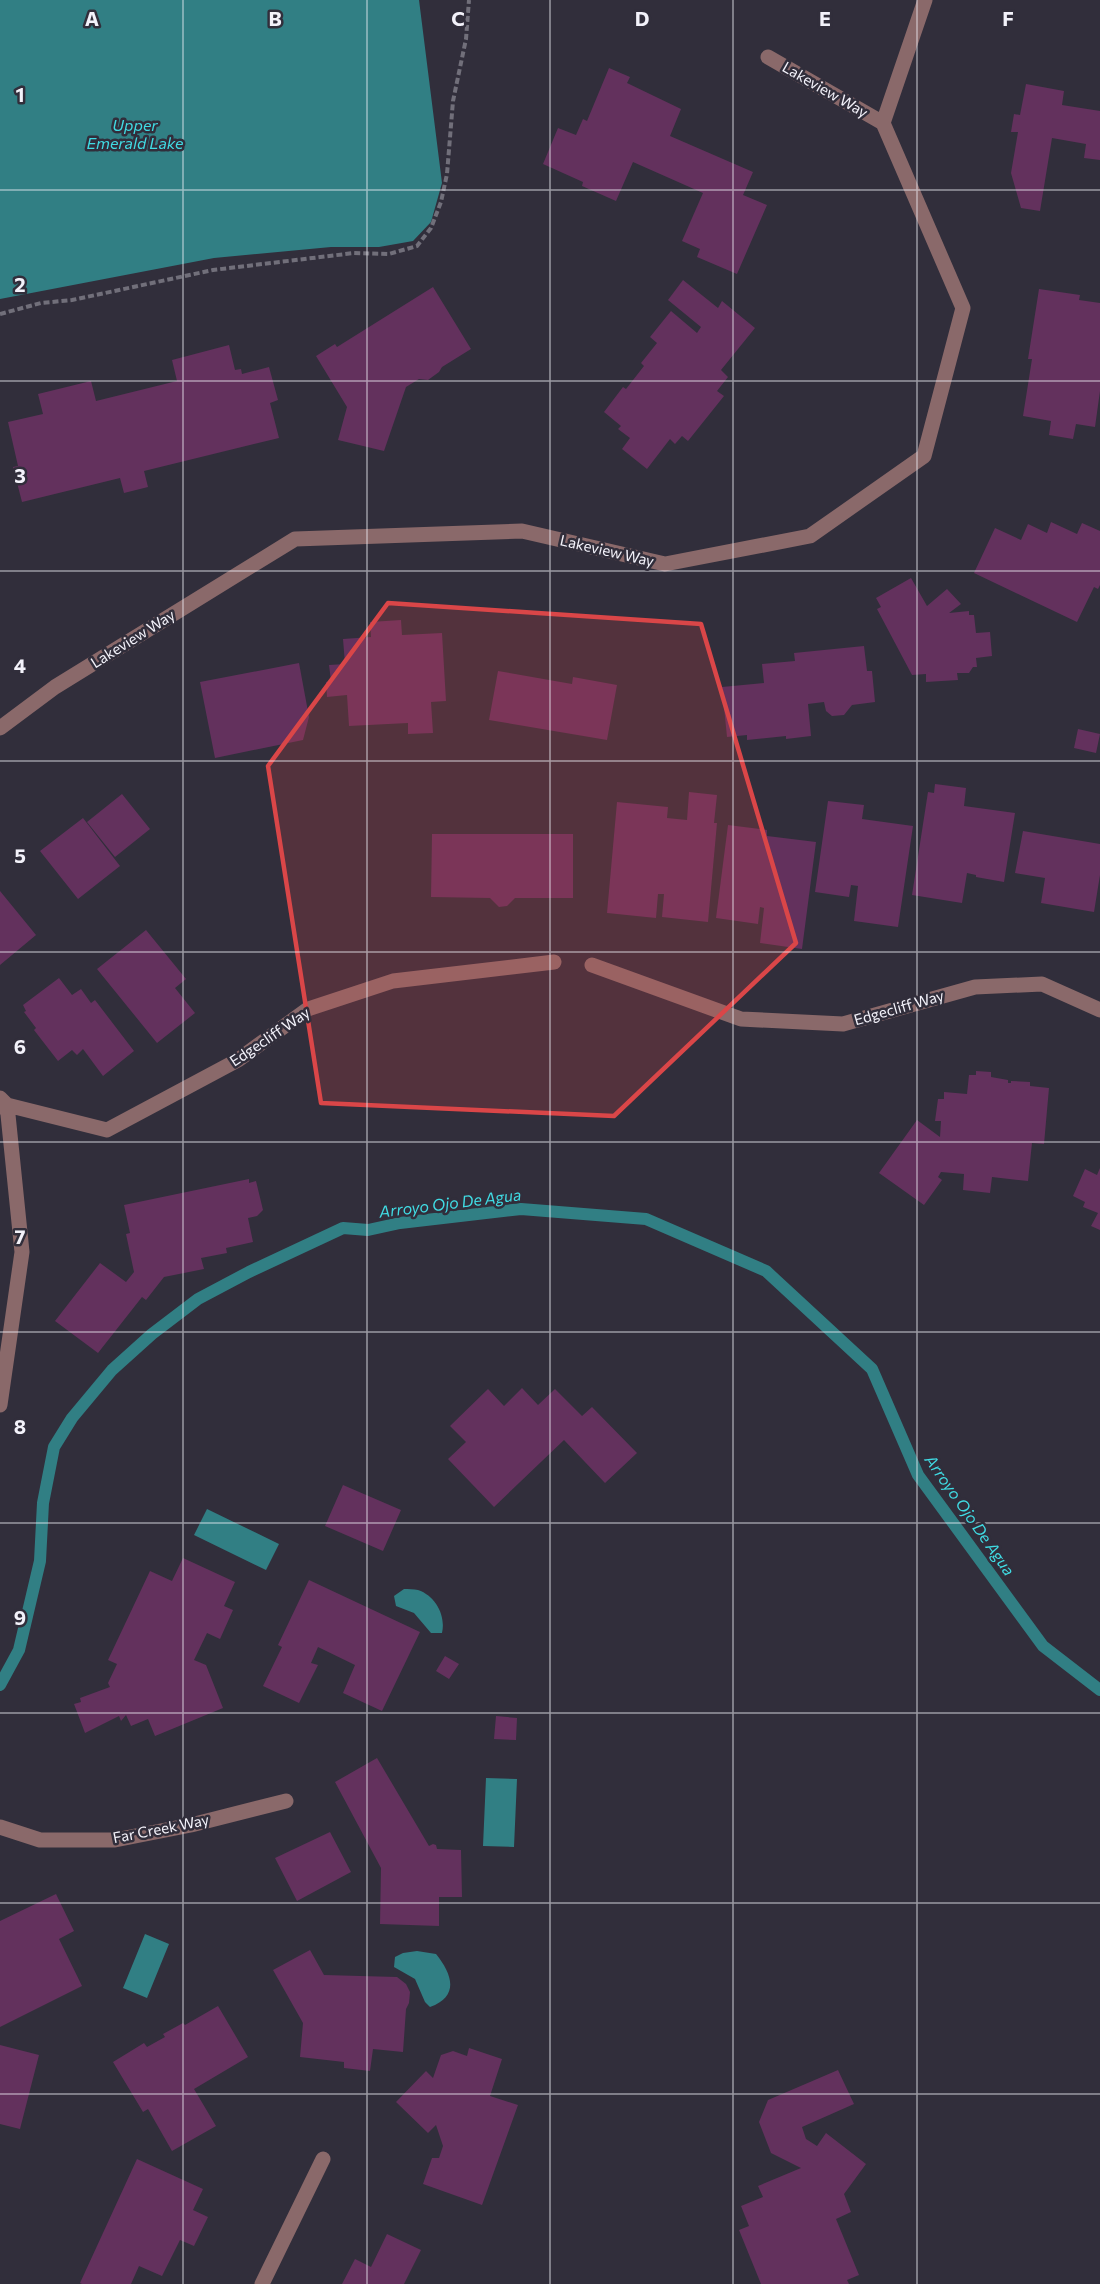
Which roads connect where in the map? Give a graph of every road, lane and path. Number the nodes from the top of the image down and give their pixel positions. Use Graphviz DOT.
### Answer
graph roads {
  1 [pos="469,0"];
  2 [pos="925,0"];
  3 [pos="768,57"];
  4 [pos="883,123"];
  5 [pos="0,314"];
  6 [pos="0,728"];
  7 [pos="555,962"];
  8 [pos="592,965"];
  9 [pos="1100,1010"];
  10 [pos="2,1103"];
  11 [pos="0,1405"];
  12 [pos="286,1801"];
  13 [pos="0,1827"];
  14 [pos="323,2159"];
  15 [pos="262,2284"];
  1 -- 5 [label="path"];
  2 -- 4 [label="street, Lakeview Way"];
  3 -- 4 [label="street, Lakeview Way"];
  4 -- 6 [label="street, Lakeview Way"];
  7 -- 10 [label="street, Edgecliff Way"];
  8 -- 9 [label="street, Edgecliff Way"];
  10 -- 11 [label="street"];
  12 -- 13 [label="street, Far Creek Way"];
  14 -- 15 [label="street"];
}
